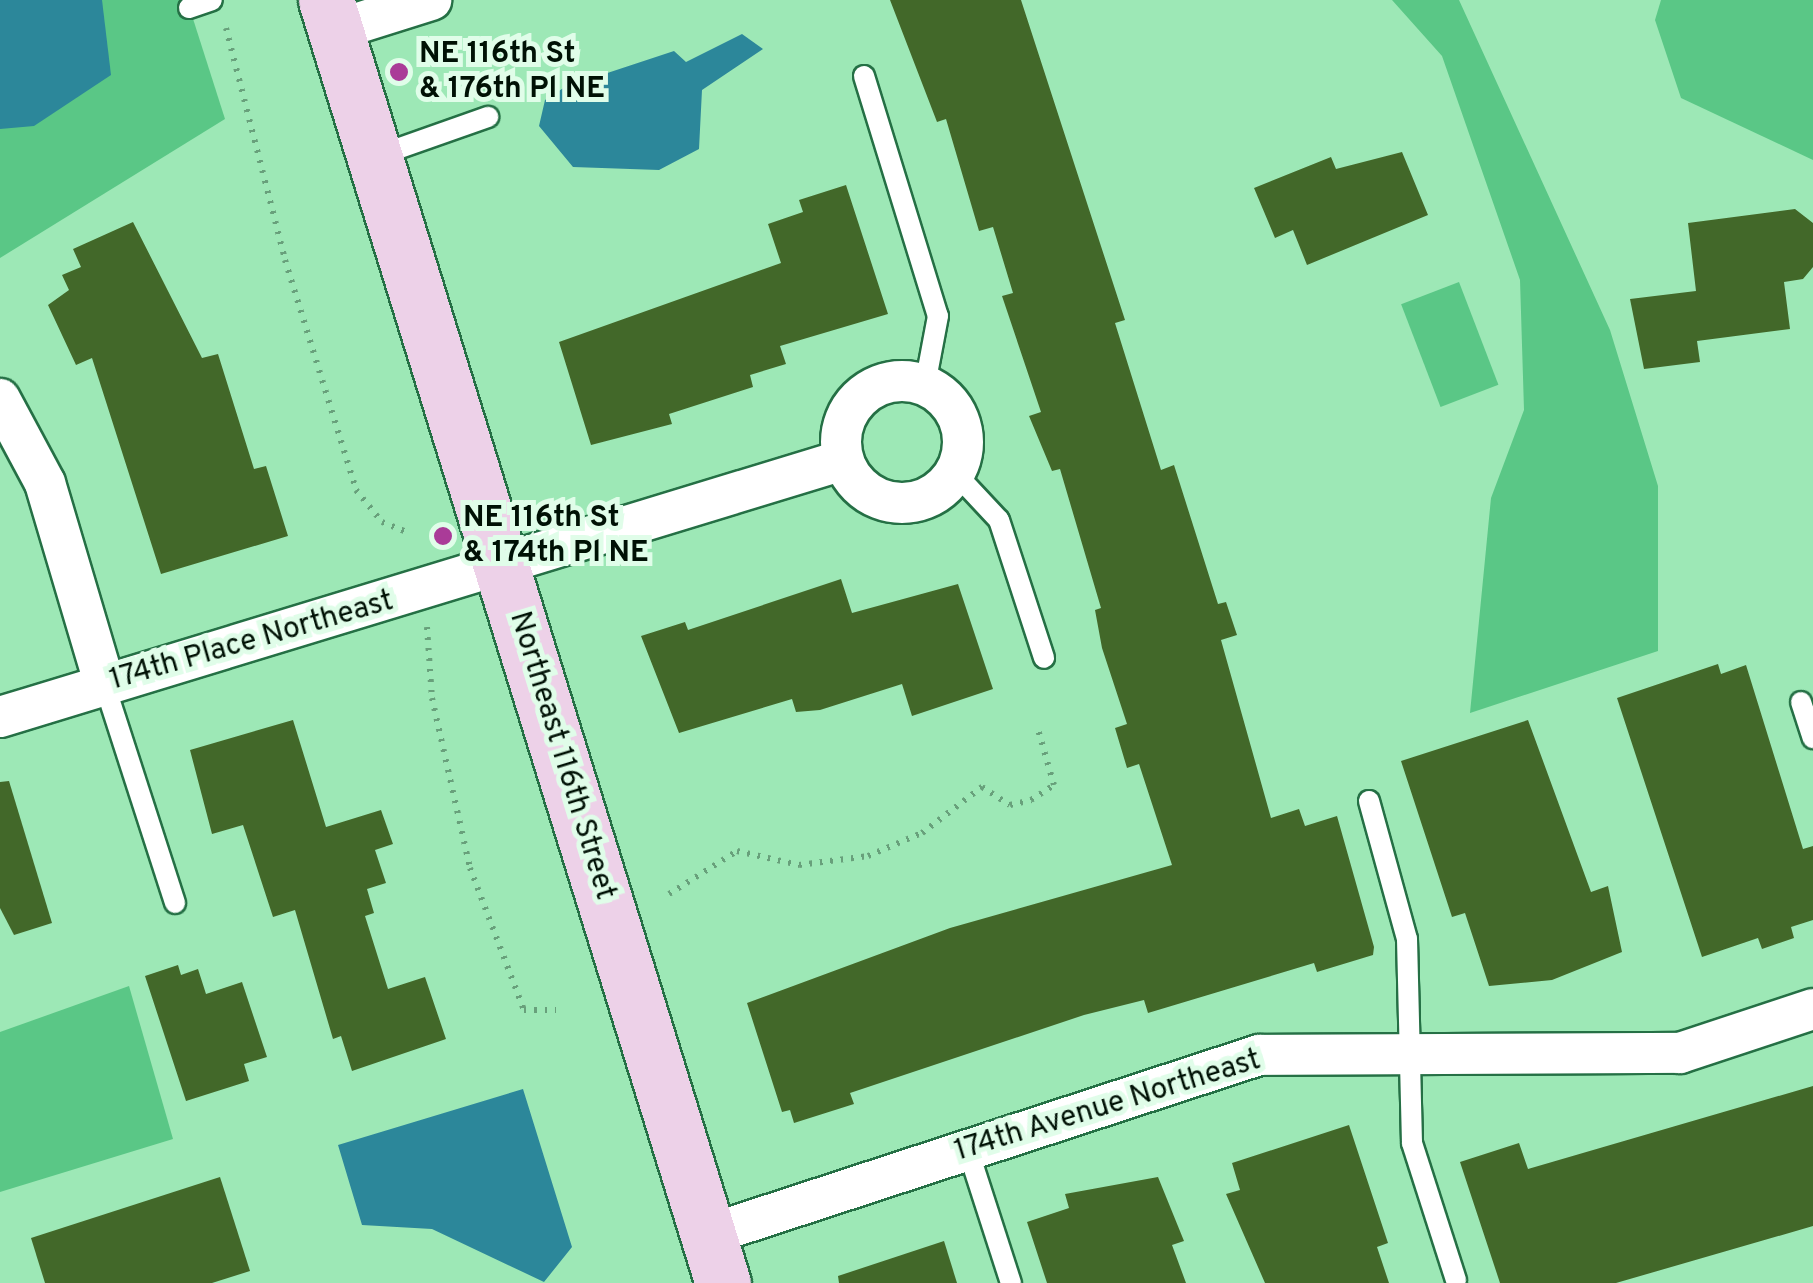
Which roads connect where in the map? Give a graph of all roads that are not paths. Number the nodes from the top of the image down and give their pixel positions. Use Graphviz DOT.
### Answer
graph roads {
  1 [pos="431,0"];
  2 [pos="216,5"];
  3 [pos="190,8"];
  4 [pos="331,15"];
  5 [pos="864,76"];
  6 [pos="488,117"];
  7 [pos="375,157"];
  8 [pos="925,385"];
  9 [pos="0,399"];
  10 [pos="843,460"];
  11 [pos="954,473"];
  12 [pos="503,568"];
  13 [pos="1044,658"];
  14 [pos="105,686"];
  15 [pos="1801,702"];
  16 [pos="0,717"];
  17 [pos="1813,738"];
  18 [pos="1369,801"];
  19 [pos="175,904"];
  20 [pos="1813,1009"];
  21 [pos="1407,1049"];
  22 [pos="968,1150"];
  23 [pos="716,1259"];
  24 [pos="1456,1280"];
  25 [pos="1011,1283"];
  1 -- 4 [label="street"];
  2 -- 3 [label="lane"];
  4 -- 7 [label="street, Northeast 116th Street"];
  5 -- 8 [label="lane"];
  6 -- 7 [label="lane"];
  7 -- 12 [label="street, Northeast 116th Street"];
  8 -- 10 [label="street"];
  8 -- 11 [label="street"];
  9 -- 14 [label="street"];
  10 -- 11 [label="street"];
  10 -- 12 [label="street, 174th Place Northeast"];
  11 -- 13 [label="lane"];
  12 -- 14 [label="street, 174th Place Northeast"];
  12 -- 23 [label="street, Northeast 116th Street"];
  14 -- 16 [label="street, 174th Place Northeast"];
  14 -- 19 [label="lane"];
  15 -- 17 [label="lane"];
  18 -- 21 [label="lane"];
  20 -- 21 [label="street, 174th Avenue Northeast"];
  21 -- 22 [label="street, 174th Avenue Northeast"];
  21 -- 24 [label="lane"];
  22 -- 23 [label="street, 174th Avenue Northeast"];
  22 -- 25 [label="lane"];
}
